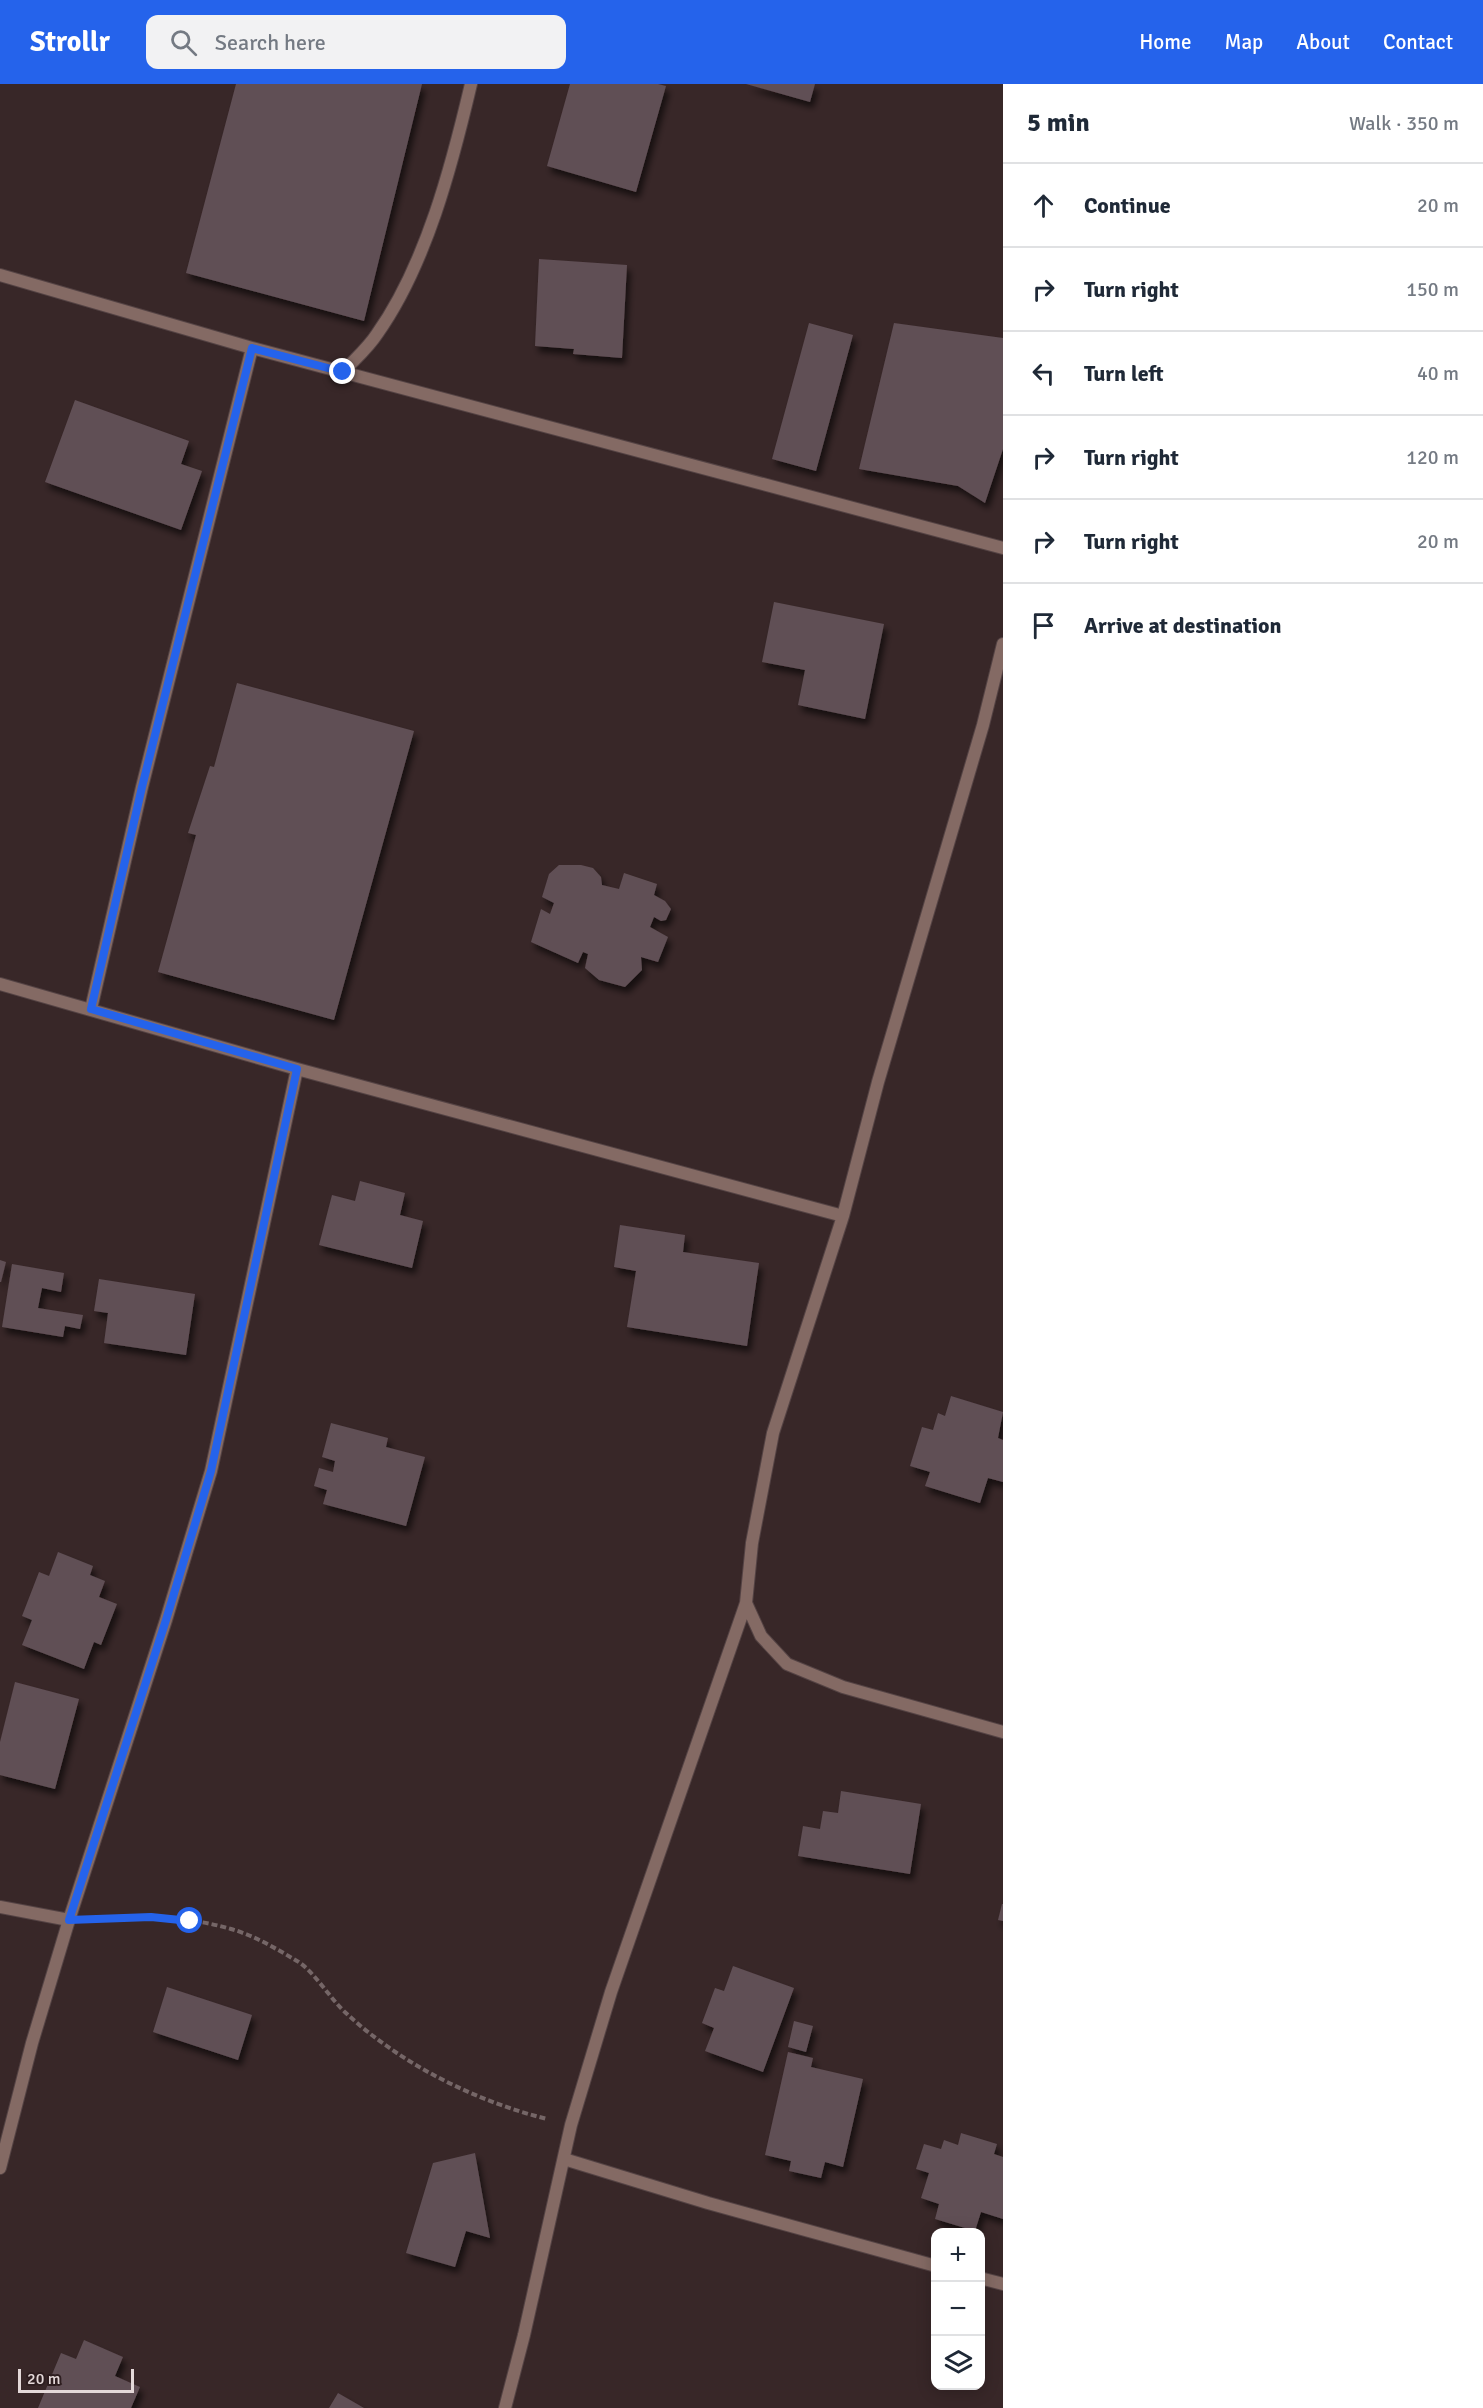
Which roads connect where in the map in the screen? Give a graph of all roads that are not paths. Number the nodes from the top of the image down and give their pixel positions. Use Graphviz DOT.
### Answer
graph roads {
  1 [pos="471,84"];
  2 [pos="0,275"];
  3 [pos="252,348"];
  4 [pos="343,372"];
  5 [pos="1003,548"];
  6 [pos="1003,644"];
  7 [pos="0,984"];
  8 [pos="91,1009"];
  9 [pos="297,1069"];
  10 [pos="843,1216"];
  11 [pos="746,1603"];
  12 [pos="1003,1732"];
  13 [pos="0,1907"];
  14 [pos="69,1920"];
  15 [pos="564,2158"];
  16 [pos="0,2168"];
  17 [pos="931,2265"];
  18 [pos="985,2279"];
  19 [pos="1003,2284"];
  20 [pos="505,2408"];
  1 -- 4 [label="street"];
  2 -- 3 [label="street"];
  3 -- 4 [label="street"];
  3 -- 8 [label="street"];
  4 -- 5 [label="street"];
  6 -- 10 [label="street"];
  7 -- 8 [label="street"];
  8 -- 9 [label="street"];
  9 -- 10 [label="street"];
  9 -- 14 [label="street"];
  10 -- 11 [label="street"];
  11 -- 12 [label="street"];
  11 -- 15 [label="street"];
  13 -- 14 [label="street"];
  14 -- 16 [label="street"];
  15 -- 17 [label="street"];
  15 -- 20 [label="street"];
  18 -- 19 [label="street"];
}
